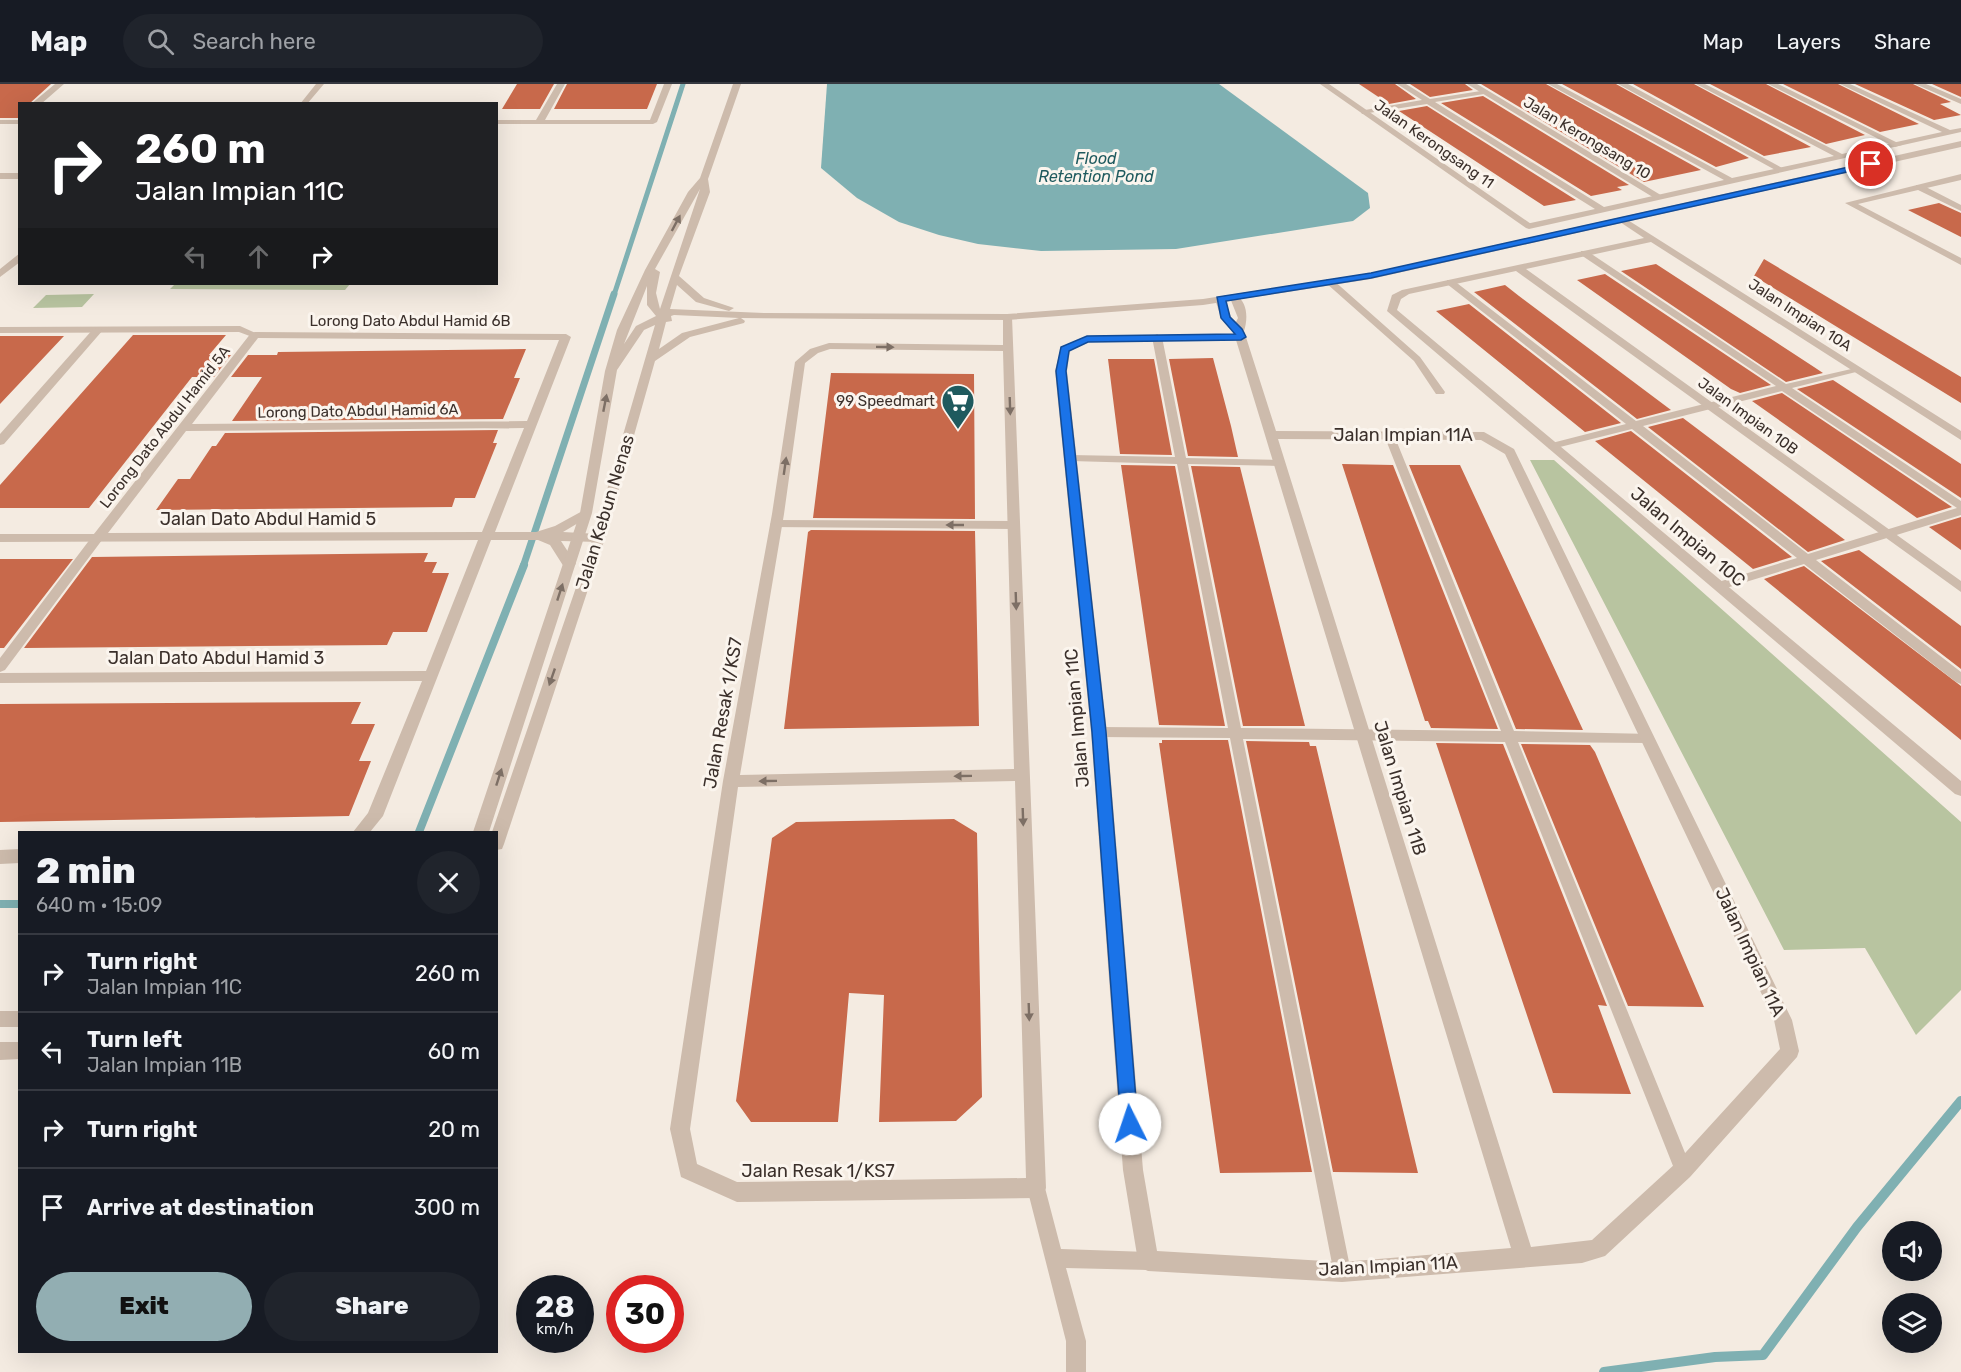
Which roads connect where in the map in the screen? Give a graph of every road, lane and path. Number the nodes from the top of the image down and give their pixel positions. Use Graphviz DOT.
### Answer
graph roads {
  1 [pos="60,84"];
  2 [pos="321,84"];
  3 [pos="561,84"];
  4 [pos="669,84"];
  5 [pos="737,84"];
  6 [pos="1324,84"];
  7 [pos="1401,84"];
  8 [pos="1471,84"];
  9 [pos="1552,84"];
  10 [pos="1622,84"];
  11 [pos="1700,84"];
  12 [pos="1772,84"];
  13 [pos="1844,84"];
  14 [pos="1919,84"];
  15 [pos="1484,92"];
  16 [pos="1429,101"];
  17 [pos="38,102"];
  18 [pos="305,102"];
  19 [pos="1961,102"];
  20 [pos="1365,112"];
  21 [pos="17,120"];
  22 [pos="0,122"];
  23 [pos="498,122"];
  24 [pos="539,122"];
  25 [pos="1961,130"];
  26 [pos="1950,133"];
  27 [pos="1898,144"];
  28 [pos="1961,144"];
  29 [pos="1842,157"];
  30 [pos="1782,170"];
  31 [pos="0,176"];
  32 [pos="18,176"];
  33 [pos="1961,177"];
  34 [pos="704,179"];
  35 [pos="1731,181"];
  36 [pos="1918,187"];
  37 [pos="1659,197"];
  38 [pos="1961,208"];
  39 [pos="1603,210"];
  40 [pos="1623,220"];
  41 [pos="1529,226"];
  42 [pos="1652,238"];
  43 [pos="1584,253"];
  44 [pos="18,258"];
  45 [pos="657,259"];
  46 [pos="1961,262"];
  47 [pos="1518,268"];
  48 [pos="0,274"];
  49 [pos="674,277"];
  50 [pos="1329,281"];
  51 [pos="1449,282"];
  52 [pos="1235,298"];
  53 [pos="1220,299"];
  54 [pos="662,316"];
  55 [pos="764,316"];
  56 [pos="1007,317"];
  57 [pos="0,330"];
  58 [pos="98,330"];
  59 [pos="255,334"];
  60 [pos="1240,334"];
  61 [pos="1157,338"];
  62 [pos="1008,348"];
  63 [pos="650,360"];
  64 [pos="612,369"];
  65 [pos="1856,369"];
  66 [pos="1783,387"];
  67 [pos="1440,392"];
  68 [pos="1709,406"];
  69 [pos="531,424"];
  70 [pos="1634,425"];
  71 [pos="184,428"];
  72 [pos="1271,435"];
  73 [pos="1389,435"];
  74 [pos="1961,436"];
  75 [pos="0,441"];
  76 [pos="1552,446"];
  77 [pos="1071,458"];
  78 [pos="1181,461"];
  79 [pos="1280,464"];
  80 [pos="1961,506"];
  81 [pos="1961,511"];
  82 [pos="586,513"];
  83 [pos="776,524"];
  84 [pos="1013,525"];
  85 [pos="1886,534"];
  86 [pos="488,536"];
  87 [pos="531,536"];
  88 [pos="98,537"];
  89 [pos="578,537"];
  90 [pos="0,538"];
  91 [pos="599,538"];
  92 [pos="1806,559"];
  93 [pos="569,564"];
  94 [pos="1719,586"];
  95 [pos="1961,588"];
  96 [pos="0,667"];
  97 [pos="432,676"];
  98 [pos="0,678"];
  99 [pos="1961,679"];
  100 [pos="1099,732"];
  101 [pos="1235,734"];
  102 [pos="1363,735"];
  103 [pos="1510,737"];
  104 [pos="1647,738"];
  105 [pos="1021,775"];
  106 [pos="731,782"];
  107 [pos="1961,790"];
  108 [pos="362,831"];
  109 [pos="481,831"];
  110 [pos="498,838"];
  111 [pos="0,856"];
  112 [pos="18,856"];
  113 [pos="0,1019"];
  114 [pos="18,1019"];
  115 [pos="18,1050"];
  116 [pos="0,1051"];
  117 [pos="1683,1170"];
  118 [pos="1036,1188"];
  119 [pos="1524,1257"];
  120 [pos="1054,1258"];
  121 [pos="1148,1261"];
  122 [pos="1342,1272"];
  123 [pos="1076,1372"];
  1 -- 17 [label="street"];
  2 -- 18 [label="lane"];
  3 -- 24 [label="street"];
  4 -- 24 [label="street"];
  5 -- 34 [label="street, Jalan Kebun Nenas"];
  6 -- 20 [label="street, Jalan Kerongsang 11"];
  7 -- 16 [label="lane"];
  8 -- 15 [label="street, Jalan Kerongsang 10"];
  9 -- 35 [label="lane"];
  10 -- 30 [label="street"];
  11 -- 29 [label="lane"];
  12 -- 27 [label="street"];
  13 -- 26 [label="lane"];
  14 -- 19 [label="street"];
  15 -- 16 [label="lane"];
  15 -- 37 [label="street, Jalan Kerongsang 10"];
  16 -- 20 [label="lane"];
  16 -- 39 [label="lane"];
  20 -- 41 [label="street, Jalan Kerongsang 11"];
  21 -- 22 [label="street"];
  23 -- 24 [label="street"];
  25 -- 26 [label="lane"];
  26 -- 27 [label="lane"];
  27 -- 29 [label="lane"];
  28 -- 40 [label="street"];
  29 -- 30 [label="lane"];
  30 -- 35 [label="lane"];
  31 -- 32 [label="street"];
  33 -- 36 [label="street"];
  45 -- 34 [label="street, Jalan Kebun Nenas, one-way"];
  34 -- 49 [label="street, Jalan Kebun Nenas"];
  35 -- 37 [label="lane"];
  36 -- 38 [label="lane"];
  36 -- 46 [label="street"];
  37 -- 39 [label="lane"];
  39 -- 41 [label="lane"];
  40 -- 42 [label="street, Jalan Impian 10A"];
  40 -- 50 [label="street"];
  42 -- 43 [label="street"];
  42 -- 65 [label="street, Jalan Impian 10A"];
  43 -- 47 [label="street"];
  43 -- 66 [label="lane"];
  44 -- 48 [label="street"];
  45 -- 54 [label="street"];
  45 -- 64 [label="street, Jalan Kebun Nenas"];
  47 -- 51 [label="street"];
  47 -- 68 [label="street, Jalan Impian 10B"];
  49 -- 54 [label="street, Jalan Kebun Nenas"];
  49 -- 55 [label="street"];
  50 -- 52 [label="street"];
  50 -- 67 [label="lane"];
  51 -- 70 [label="lane"];
  51 -- 76 [label="street, Jalan Impian 10C"];
  52 -- 53 [label="street"];
  52 -- 60 [label="street, Jalan Impian 11B"];
  53 -- 56 [label="street"];
  53 -- 60 [label="street, Jalan Impian 11B"];
  54 -- 55 [label="street"];
  54 -- 63 [label="street, Jalan Kebun Nenas"];
  54 -- 64 [label="street"];
  55 -- 56 [label="street"];
  55 -- 63 [label="street"];
  56 -- 62 [label="street"];
  57 -- 58 [label="lane"];
  58 -- 59 [label="lane"];
  58 -- 75 [label="street"];
  59 -- 69 [label="street, Lorong Dato Abdul Hamid 6B"];
  59 -- 71 [label="street, Lorong Dato Abdul Hamid 5A"];
  60 -- 61 [label="street, Jalan Impian 11C"];
  60 -- 72 [label="street, Jalan Impian 11B"];
  61 -- 77 [label="street, Jalan Impian 11C"];
  61 -- 78 [label="lane"];
  83 -- 62 [label="street, Jalan Resak 1/KS7, one-way"];
  62 -- 84 [label="street, one-way"];
  63 -- 91 [label="street, Jalan Kebun Nenas"];
  82 -- 64 [label="street, Jalan Kebun Nenas, one-way"];
  65 -- 66 [label="lane"];
  65 -- 74 [label="street, Jalan Impian 10A"];
  66 -- 68 [label="lane"];
  66 -- 80 [label="lane"];
  68 -- 70 [label="lane"];
  68 -- 85 [label="street, Jalan Impian 10B"];
  69 -- 71 [label="street, Lorong Dato Abdul Hamid 6A"];
  69 -- 86 [label="street"];
  70 -- 76 [label="lane"];
  70 -- 92 [label="lane"];
  71 -- 88 [label="street, Lorong Dato Abdul Hamid 5A"];
  72 -- 73 [label="street, Jalan Impian 11A"];
  72 -- 79 [label="street, Jalan Impian 11B"];
  73 -- 103 [label="lane"];
  73 -- 104 [label="street, Jalan Impian 11A"];
  76 -- 94 [label="street, Jalan Impian 10C"];
  77 -- 78 [label="lane"];
  77 -- 100 [label="street, Jalan Impian 11C"];
  78 -- 79 [label="lane"];
  78 -- 101 [label="lane"];
  79 -- 102 [label="street, Jalan Impian 11B"];
  81 -- 85 [label="lane"];
  82 -- 87 [label="street, Jalan Dato Abdul Hamid 5"];
  82 -- 89 [label="street, Jalan Kebun Nenas"];
  84 -- 83 [label="lane, one-way"];
  83 -- 106 [label="street, Jalan Resak 1/KS7"];
  84 -- 105 [label="street, one-way"];
  85 -- 92 [label="lane"];
  85 -- 95 [label="street, Jalan Impian 10B"];
  86 -- 87 [label="street, Jalan Dato Abdul Hamid 5"];
  86 -- 88 [label="street, Jalan Dato Abdul Hamid 5"];
  86 -- 97 [label="street"];
  87 -- 89 [label="street"];
  87 -- 93 [label="street"];
  88 -- 90 [label="street, Jalan Dato Abdul Hamid 5"];
  88 -- 96 [label="lane"];
  89 -- 91 [label="street"];
  89 -- 93 [label="street, Jalan Kebun Nenas"];
  91 -- 110 [label="street, Jalan Kebun Nenas, one-way"];
  92 -- 94 [label="lane"];
  92 -- 99 [label="lane"];
  109 -- 93 [label="street, Jalan Kebun Nenas, one-way"];
  94 -- 107 [label="street, Jalan Impian 10C"];
  97 -- 98 [label="street, Jalan Dato Abdul Hamid 3"];
  97 -- 108 [label="street"];
  100 -- 101 [label="lane"];
  100 -- 121 [label="street, Jalan Impian 11C"];
  101 -- 102 [label="lane"];
  101 -- 122 [label="lane"];
  102 -- 103 [label="lane"];
  102 -- 119 [label="street, Jalan Impian 11B"];
  103 -- 104 [label="lane"];
  103 -- 117 [label="lane"];
  104 -- 117 [label="street, Jalan Impian 11A"];
  105 -- 106 [label="street, one-way"];
  105 -- 118 [label="street, one-way"];
  106 -- 118 [label="street, Jalan Resak 1/KS7"];
  111 -- 112 [label="street"];
  113 -- 114 [label="street"];
  115 -- 116 [label="street"];
  117 -- 119 [label="street, Jalan Impian 11A"];
  118 -- 120 [label="lane"];
  119 -- 122 [label="street, Jalan Impian 11A"];
  120 -- 121 [label="lane"];
  120 -- 123 [label="lane"];
  121 -- 122 [label="street, Jalan Impian 11A"];
}
